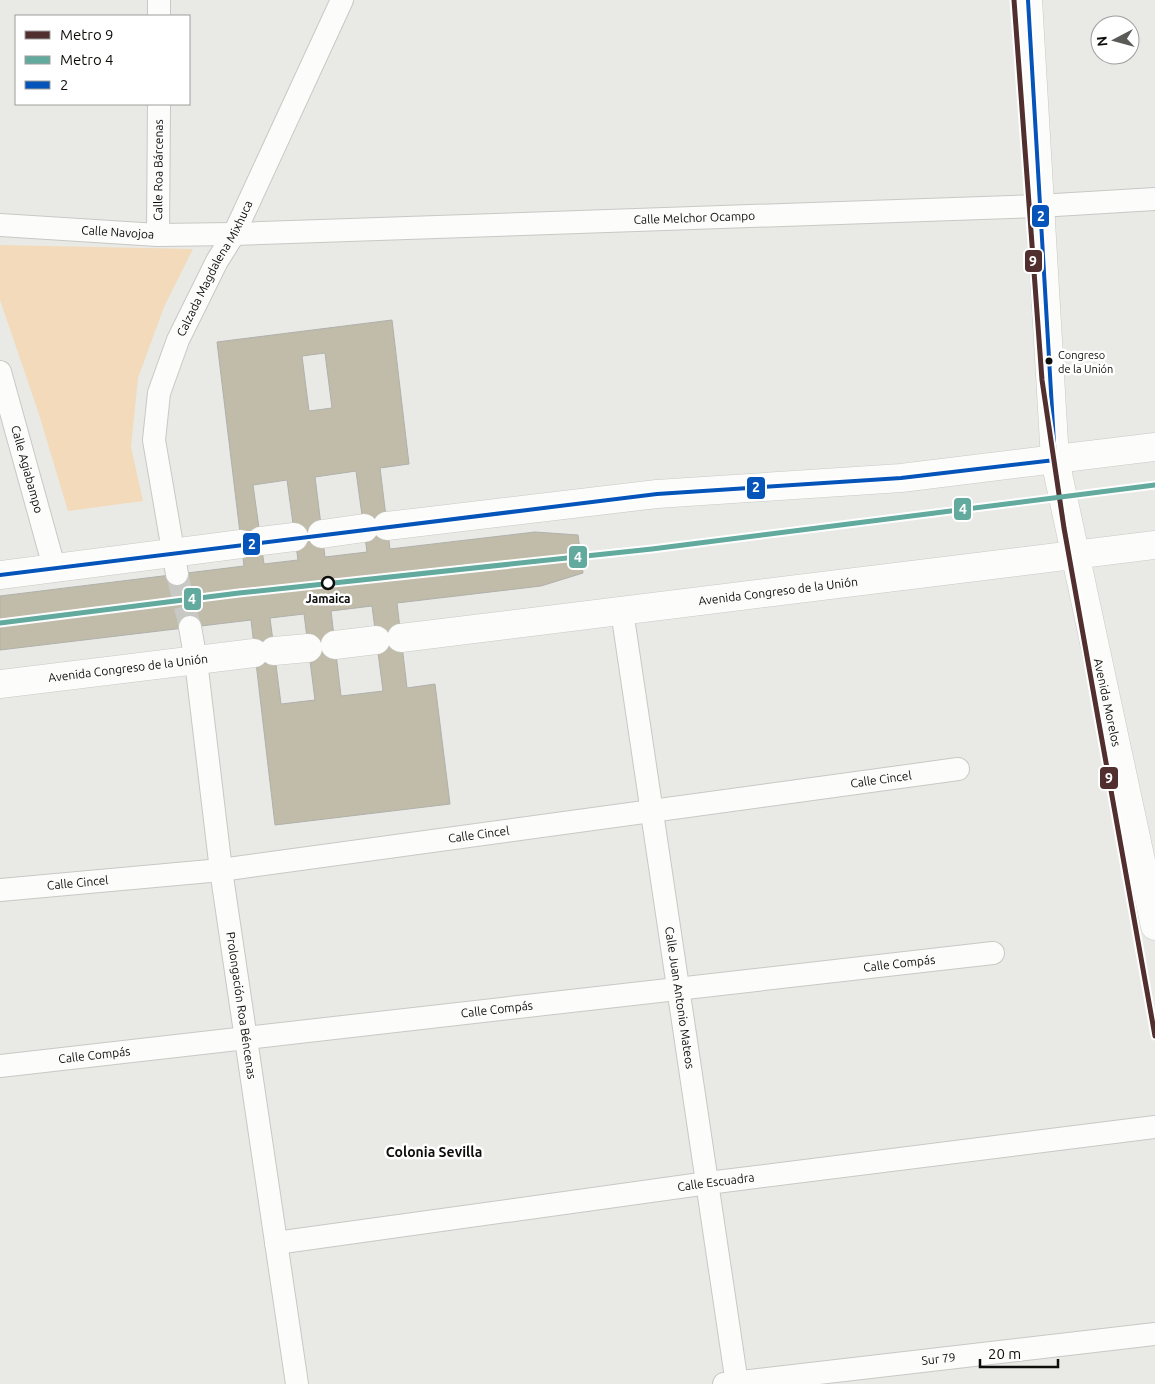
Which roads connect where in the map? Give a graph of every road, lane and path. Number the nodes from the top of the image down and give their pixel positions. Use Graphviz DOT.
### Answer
graph roads {
  1 [pos="159,0"];
  2 [pos="342,0"];
  3 [pos="1028,0"];
  4 [pos="159,15"];
  5 [pos="159,105"];
  6 [pos="1155,199"];
  7 [pos="1039,206"];
  8 [pos="0,225"];
  9 [pos="234,234"];
  10 [pos="158,235"];
  11 [pos="2,382"];
  12 [pos="1155,447"];
  13 [pos="1055,460"];
  14 [pos="322,534"];
  15 [pos="294,537"];
  16 [pos="1155,545"];
  17 [pos="1076,555"];
  18 [pos="175,563"];
  19 [pos="54,567"];
  20 [pos="0,575"];
  21 [pos="622,611"];
  22 [pos="190,627"];
  23 [pos="335,644"];
  24 [pos="308,648"];
  25 [pos="196,661"];
  26 [pos="0,684"];
  27 [pos="958,769"];
  28 [pos="653,811"];
  29 [pos="221,870"];
  30 [pos="0,890"];
  31 [pos="1155,926"];
  32 [pos="993,953"];
  33 [pos="679,990"];
  34 [pos="246,1038"];
  35 [pos="0,1066"];
  36 [pos="1155,1127"];
  37 [pos="708,1182"];
  38 [pos="276,1242"];
  39 [pos="1155,1334"];
  40 [pos="733,1383"];
  41 [pos="297,1384"];
  1 -- 4 [label="street"];
  2 -- 9 [label="street, Calzada Magdalena Mixhuca"];
  3 -- 7 [label="main road, Avenida Morelos"];
  5 -- 10 [label="street, Calle Roa Bárcenas"];
  6 -- 7 [label="street, Calle Melchor Ocampo"];
  7 -- 9 [label="street, Calle Melchor Ocampo"];
  7 -- 13 [label="main road, Avenida Morelos"];
  8 -- 10 [label="street, Calle Navojoa"];
  9 -- 10 [label="street, Calle Navojoa"];
  9 -- 18 [label="street, Calzada Magdalena Mixhuca"];
  11 -- 19 [label="street, Calle Agiabampo"];
  12 -- 13 [label="main road"];
  13 -- 14 [label="main road"];
  13 -- 17 [label="main road, Avenida Morelos"];
  15 -- 18 [label="main road"];
  16 -- 17 [label="main road, Avenida Congreso de la Unión"];
  17 -- 21 [label="main road, Avenida Congreso de la Unión"];
  17 -- 31 [label="main road, Avenida Morelos"];
  18 -- 19 [label="main road"];
  19 -- 20 [label="main road"];
  21 -- 23 [label="main road, Avenida Congreso de la Unión"];
  21 -- 28 [label="street, Calle Juan Antonio Mateos"];
  22 -- 25 [label="street, Prolongación Roa Béncenas"];
  24 -- 25 [label="main road, Avenida Congreso de la Unión"];
  25 -- 26 [label="main road, Avenida Congreso de la Unión"];
  25 -- 29 [label="street, Prolongación Roa Béncenas"];
  27 -- 28 [label="street, Calle Cincel"];
  28 -- 29 [label="street, Calle Cincel"];
  28 -- 33 [label="street, Calle Juan Antonio Mateos"];
  29 -- 30 [label="street, Calle Cincel"];
  29 -- 34 [label="street, Prolongación Roa Béncenas"];
  32 -- 33 [label="street, Calle Compás"];
  33 -- 34 [label="street, Calle Compás"];
  33 -- 37 [label="street, Calle Juan Antonio Mateos"];
  34 -- 35 [label="street, Calle Compás"];
  34 -- 38 [label="street, Prolongación Roa Béncenas"];
  36 -- 37 [label="street, Calle Escuadra"];
  37 -- 38 [label="street, Calle Escuadra"];
  37 -- 40 [label="street, Calle Juan Antonio Mateos"];
  38 -- 41 [label="street, Prolongación Roa Béncenas"];
  39 -- 40 [label="street, Sur 79"];
}
